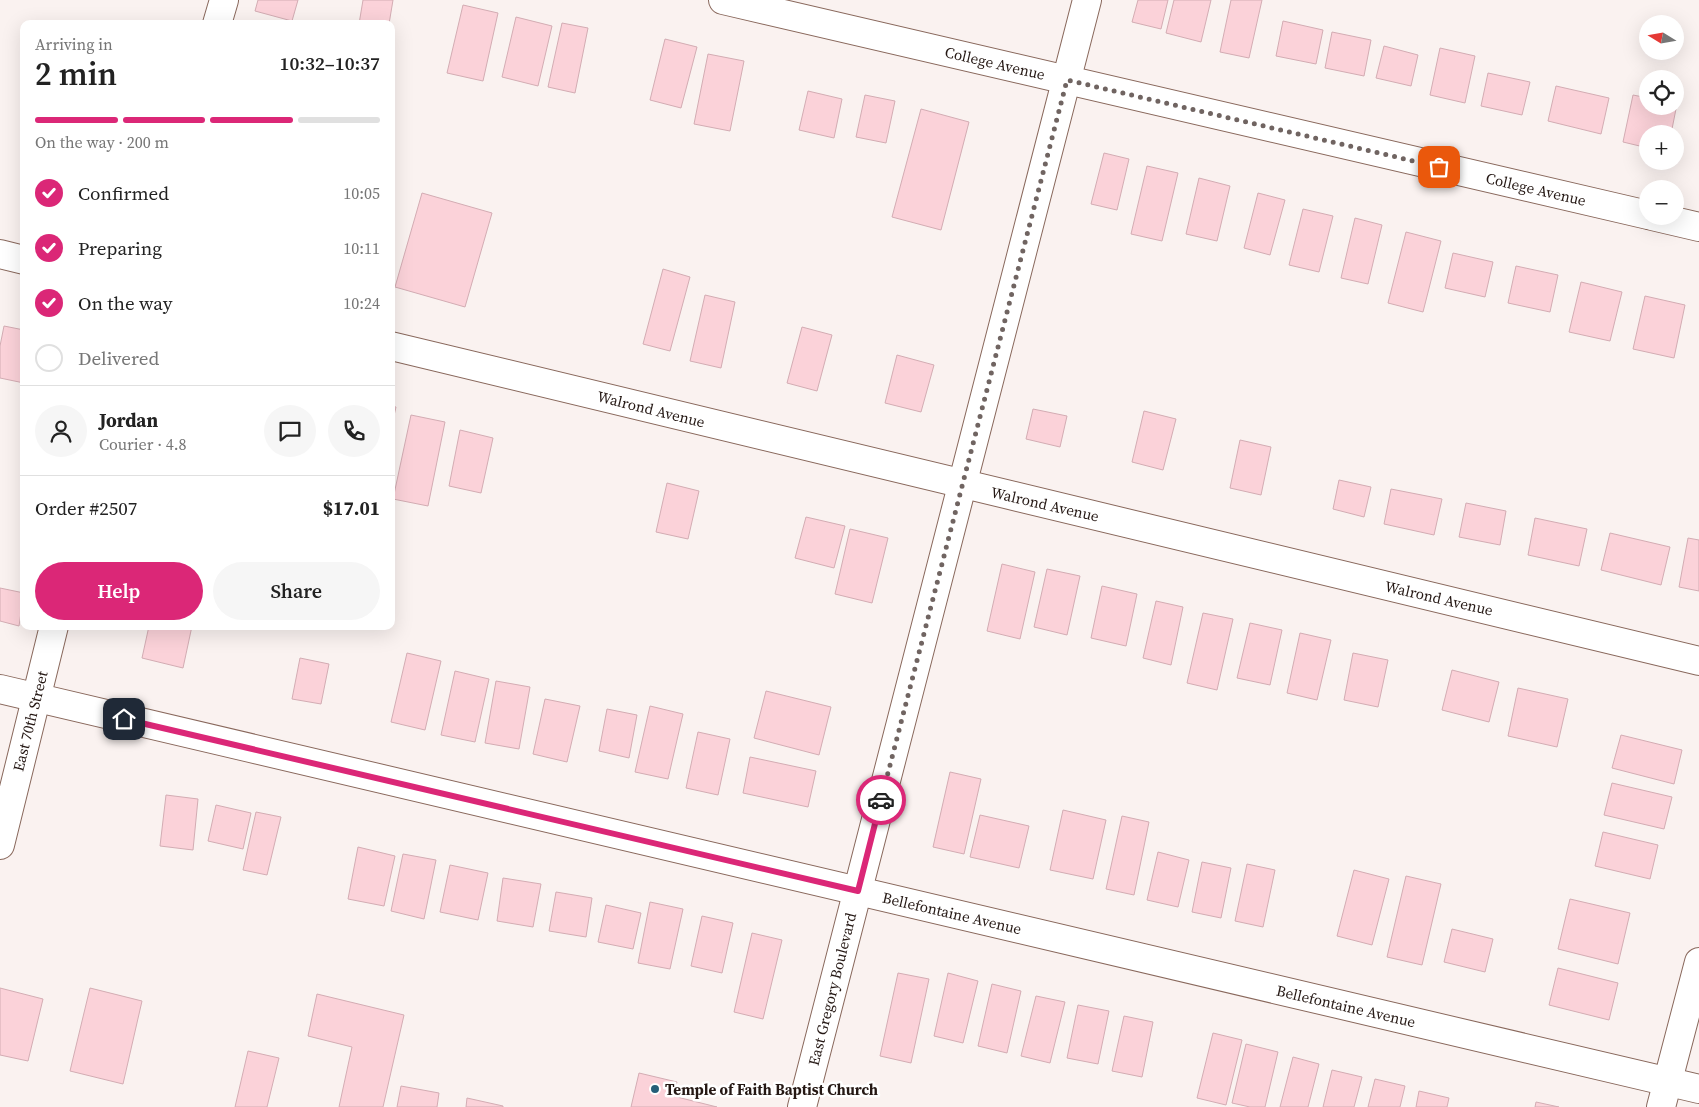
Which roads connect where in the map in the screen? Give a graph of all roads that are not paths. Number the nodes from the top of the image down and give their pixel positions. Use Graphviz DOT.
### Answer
graph roads {
  1 [pos="224,0"];
  2 [pos="723,0"];
  3 [pos="1087,0"];
  4 [pos="218,20"];
  5 [pos="1067,80"];
  6 [pos="1639,213"];
  7 [pos="1684,223"];
  8 [pos="1699,227"];
  9 [pos="0,254"];
  10 [pos="20,259"];
  11 [pos="395,347"];
  12 [pos="963,484"];
  13 [pos="53,630"];
  14 [pos="1699,661"];
  15 [pos="0,689"];
  16 [pos="35,698"];
  17 [pos="0,845"];
  18 [pos="858,891"];
  19 [pos="1699,962"];
  20 [pos="1699,1089"];
  21 [pos="1664,1094"];
  22 [pos="802,1107"];
  1 -- 4 [label="street"];
  2 -- 5 [label="street, College Avenue"];
  3 -- 5 [label="street, East Gregory Boulevard"];
  5 -- 6 [label="street, College Avenue"];
  5 -- 12 [label="street, East Gregory Boulevard"];
  7 -- 8 [label="street"];
  9 -- 10 [label="street"];
  11 -- 12 [label="street, Walrond Avenue"];
  12 -- 14 [label="street, Walrond Avenue"];
  12 -- 18 [label="street, East Gregory Boulevard"];
  13 -- 16 [label="street, East 70th Street"];
  15 -- 16 [label="street, Bellefontaine Avenue"];
  16 -- 17 [label="street, East 70th Street"];
  16 -- 18 [label="street, Bellefontaine Avenue"];
  18 -- 21 [label="street, Bellefontaine Avenue"];
  18 -- 22 [label="street, East Gregory Boulevard"];
  19 -- 21 [label="street"];
  20 -- 21 [label="street, Bellefontaine Avenue"];
}
